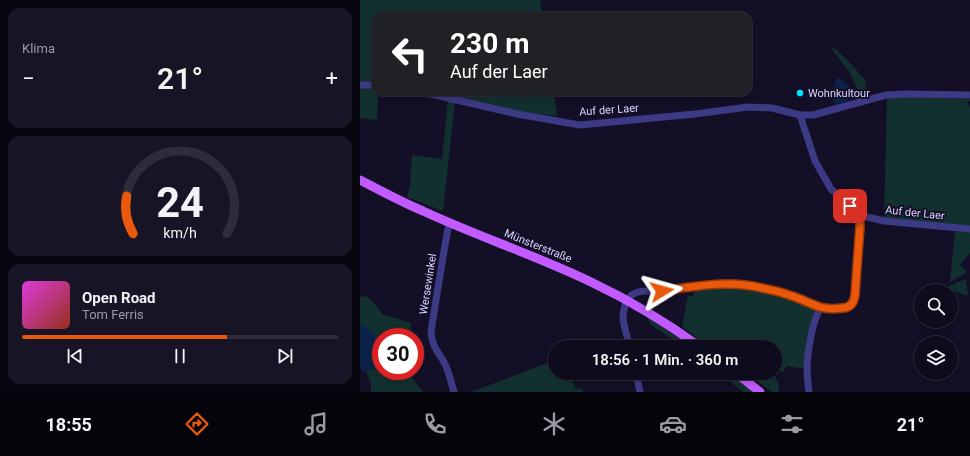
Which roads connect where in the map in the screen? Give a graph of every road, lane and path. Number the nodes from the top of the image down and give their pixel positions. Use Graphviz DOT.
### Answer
graph roads {
  1 [pos="360,85"];
  2 [pos="372,85"];
  3 [pos="970,95"];
  4 [pos="439,96"];
  5 [pos="800,115"];
  6 [pos="360,180"];
  7 [pos="859,215"];
  8 [pos="450,223"];
  9 [pos="970,229"];
  10 [pos="627,300"];
  11 [pos="821,307"];
  12 [pos="628,340"];
  13 [pos="690,340"];
  14 [pos="637,380"];
  15 [pos="745,380"];
  16 [pos="454,392"];
  17 [pos="640,392"];
  18 [pos="760,392"];
  19 [pos="809,392"];
  1 -- 2 [label="street"];
  3 -- 5 [label="street, Auf der Laer"];
  4 -- 5 [label="street, Auf der Laer"];
  5 -- 7 [label="street"];
  6 -- 8 [label="main road, Münsterstraße"];
  7 -- 9 [label="street, Auf der Laer"];
  7 -- 11 [label="street"];
  8 -- 10 [label="main road, Münsterstraße"];
  8 -- 16 [label="street, Wersewinkel"];
  10 -- 11 [label="street"];
  10 -- 12 [label="street"];
  10 -- 13 [label="main road, Münsterstraße"];
  11 -- 19 [label="street"];
  14 -- 17 [label="street"];
  15 -- 18 [label="main road"];
}
